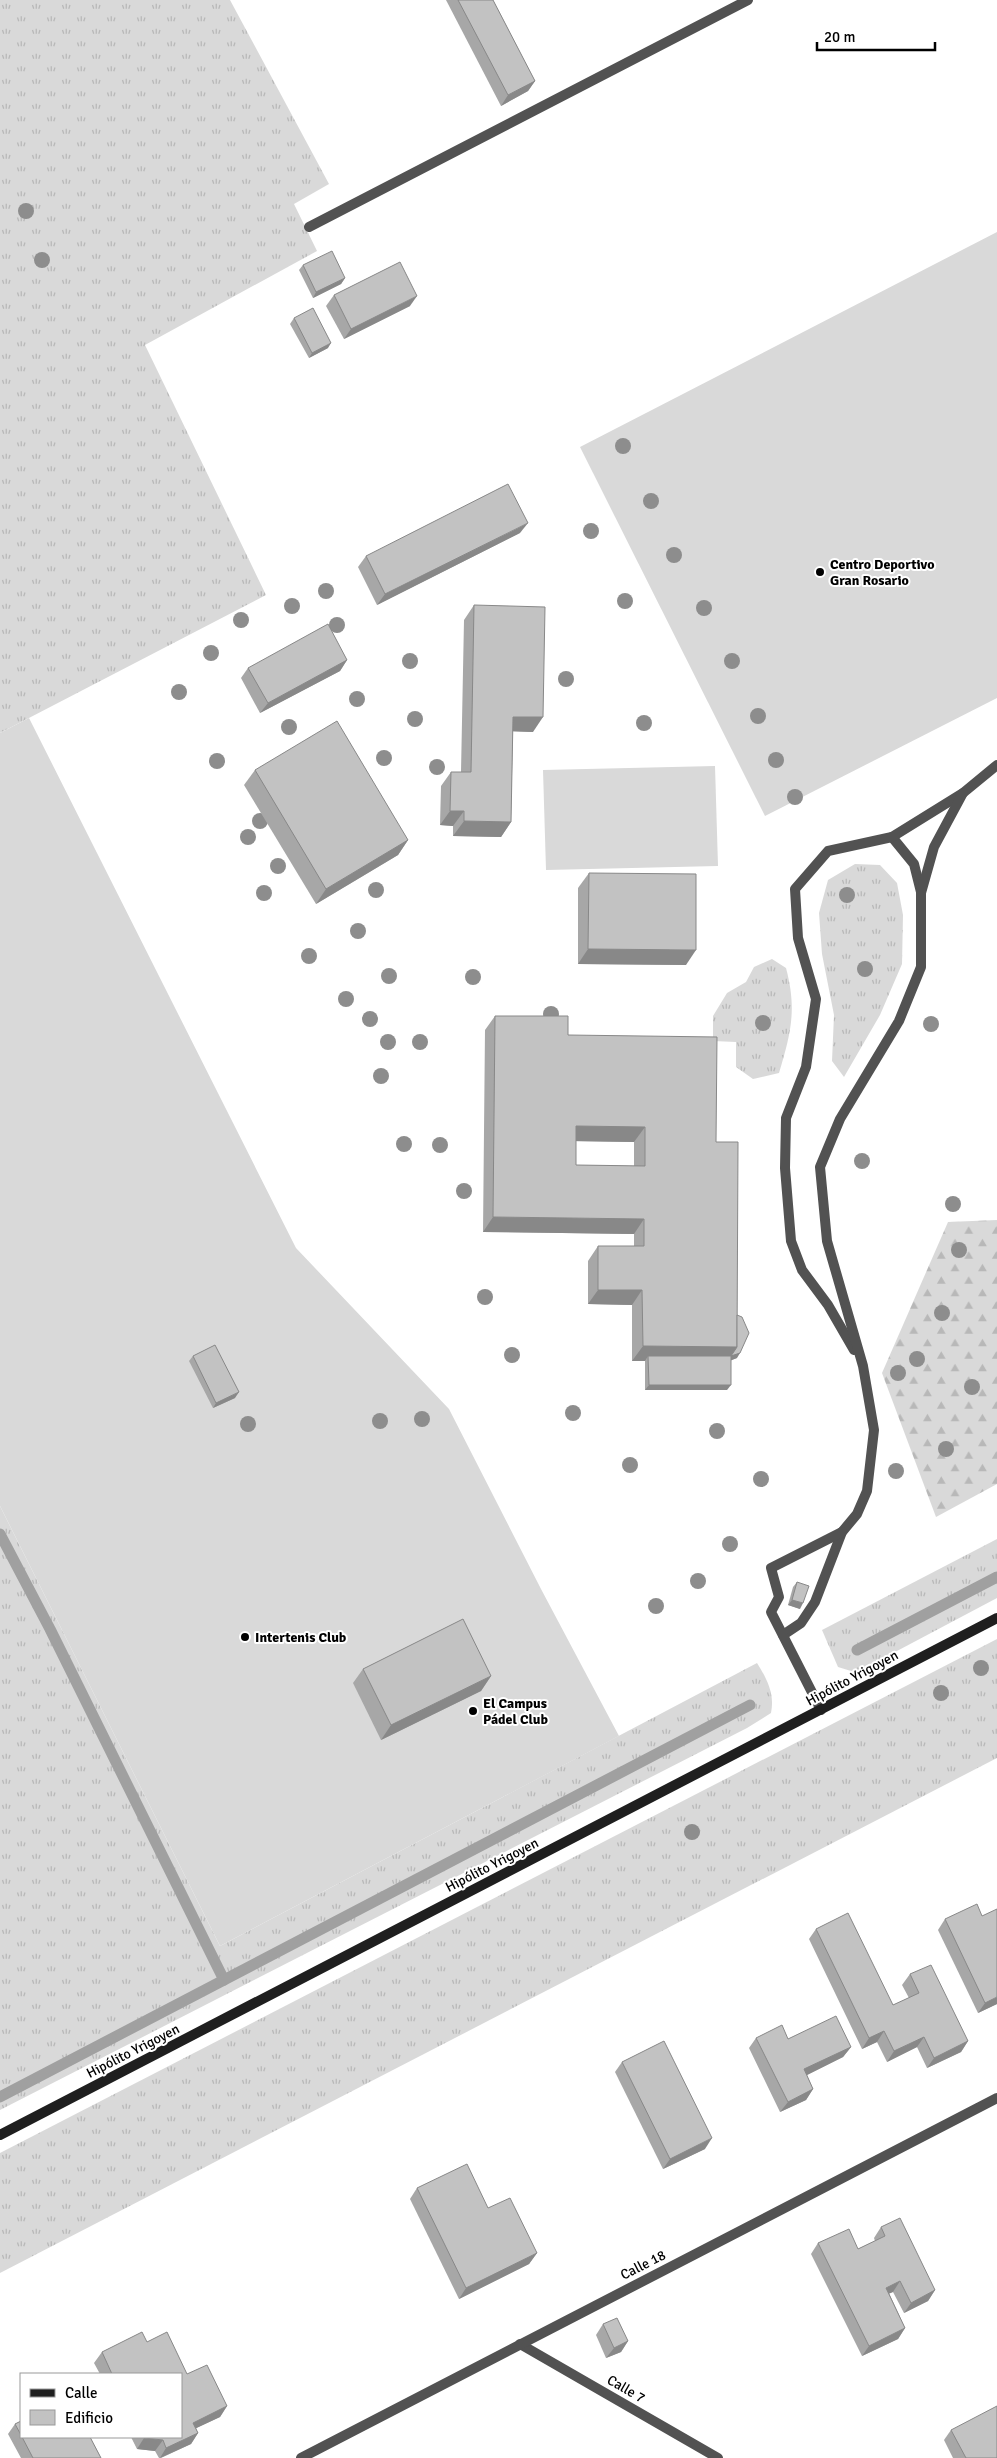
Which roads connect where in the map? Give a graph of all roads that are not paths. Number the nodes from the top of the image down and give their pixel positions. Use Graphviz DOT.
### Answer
graph roads {
  1 [pos="748,0"];
  2 [pos="309,227"];
  3 [pos="997,766"];
  4 [pos="963,793"];
  5 [pos="892,837"];
  6 [pos="922,894"];
  7 [pos="862,1366"];
  8 [pos="842,1532"];
  9 [pos="997,1618"];
  10 [pos="783,1635"];
  11 [pos="821,1710"];
  12 [pos="997,2098"];
  13 [pos="0,2135"];
  14 [pos="520,2344"];
  15 [pos="301,2458"];
  16 [pos="718,2458"];
  1 -- 2 [label="street"];
  3 -- 4 [label="street"];
  4 -- 5 [label="street"];
  4 -- 6 [label="street"];
  5 -- 6 [label="street"];
  5 -- 7 [label="street"];
  6 -- 7 [label="street"];
  7 -- 8 [label="street"];
  8 -- 10 [label="street"];
  8 -- 10 [label="street"];
  9 -- 11 [label="main road, Hipólito Yrigoyen"];
  10 -- 11 [label="street"];
  11 -- 13 [label="main road, Hipólito Yrigoyen"];
  12 -- 14 [label="street, Calle 18"];
  14 -- 15 [label="street, Calle 18"];
  14 -- 16 [label="street, Calle 7"];
}
